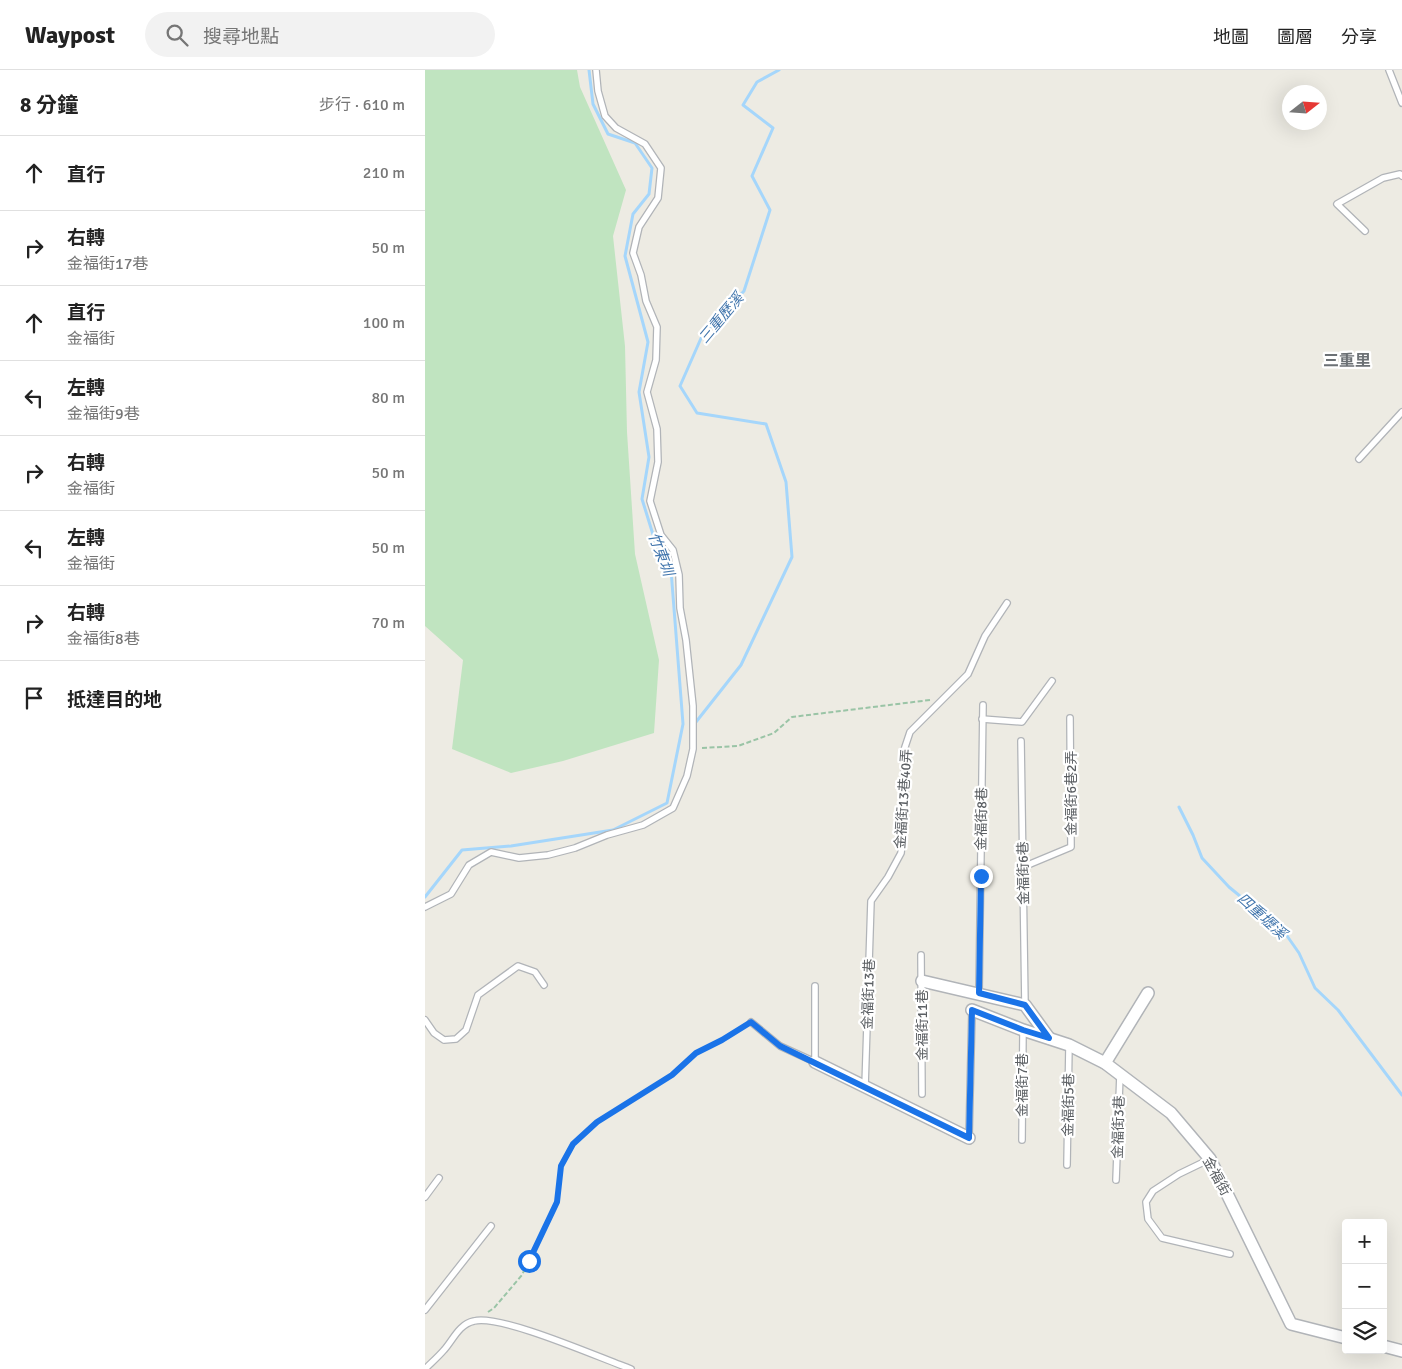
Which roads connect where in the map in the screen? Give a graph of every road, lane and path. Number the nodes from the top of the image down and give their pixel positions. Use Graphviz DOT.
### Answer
graph roads {
  1 [pos="596,70"];
  2 [pos="1389,70"];
  3 [pos="1402,103"];
  4 [pos="1402,176"];
  5 [pos="1365,231"];
  6 [pos="1402,412"];
  7 [pos="1359,459"];
  8 [pos="1007,603"];
  9 [pos="1053,681"];
  10 [pos="945,698"];
  11 [pos="983,705"];
  12 [pos="1070,718"];
  13 [pos="983,719"];
  14 [pos="1021,741"];
  15 [pos="693,749"];
  16 [pos="1023,867"];
  17 [pos="871,901"];
  18 [pos="425,907"];
  19 [pos="921,955"];
  20 [pos="922,981"];
  21 [pos="544,985"];
  22 [pos="815,986"];
  23 [pos="979,993"];
  24 [pos="1148,993"];
  25 [pos="1025,1005"];
  26 [pos="972,1010"];
  27 [pos="425,1020"];
  28 [pos="751,1022"];
  29 [pos="1023,1030"];
  30 [pos="1049,1038"];
  31 [pos="1069,1044"];
  32 [pos="815,1062"];
  33 [pos="1105,1063"];
  34 [pos="1120,1074"];
  35 [pos="865,1087"];
  36 [pos="922,1094"];
  37 [pos="969,1138"];
  38 [pos="1022,1140"];
  39 [pos="1209,1159"];
  40 [pos="1067,1165"];
  41 [pos="439,1178"];
  42 [pos="1116,1180"];
  43 [pos="425,1197"];
  44 [pos="491,1226"];
  45 [pos="1230,1254"];
  46 [pos="425,1310"];
  47 [pos="473,1321"];
  48 [pos="1342,1337"];
  49 [pos="1387,1347"];
  50 [pos="1402,1351"];
  51 [pos="425,1369"];
  52 [pos="631,1369"];
  1 -- 15 [label="lane"];
  2 -- 3 [label="lane"];
  4 -- 5 [label="lane"];
  6 -- 7 [label="lane"];
  8 -- 10 [label="lane, 金福街13巷40弄"];
  9 -- 13 [label="lane"];
  10 -- 15 [label="path"];
  10 -- 17 [label="lane, 金福街13巷40弄"];
  11 -- 13 [label="lane, 金福街8巷"];
  12 -- 16 [label="lane, 金福街6巷2弄"];
  13 -- 23 [label="lane, 金福街8巷"];
  14 -- 16 [label="lane, 金福街6巷"];
  15 -- 18 [label="lane"];
  16 -- 25 [label="lane, 金福街6巷"];
  17 -- 35 [label="lane, 金福街13巷"];
  19 -- 20 [label="lane, 金福街11巷"];
  20 -- 23 [label="street"];
  20 -- 36 [label="lane, 金福街11巷"];
  21 -- 27 [label="lane"];
  22 -- 32 [label="lane"];
  23 -- 25 [label="street"];
  24 -- 33 [label="street"];
  25 -- 30 [label="street"];
  26 -- 29 [label="street, 金福街"];
  26 -- 37 [label="lane"];
  28 -- 32 [label="lane"];
  28 -- 47 [label="path"];
  29 -- 30 [label="street, 金福街"];
  29 -- 38 [label="lane, 金福街7巷"];
  30 -- 31 [label="street, 金福街"];
  31 -- 33 [label="street, 金福街"];
  31 -- 40 [label="lane, 金福街5巷"];
  32 -- 35 [label="street"];
  33 -- 34 [label="street, 金福街"];
  34 -- 39 [label="street, 金福街"];
  34 -- 42 [label="lane, 金福街3巷"];
  35 -- 37 [label="street"];
  39 -- 45 [label="lane"];
  39 -- 48 [label="street, 金福街"];
  41 -- 43 [label="lane"];
  44 -- 46 [label="lane"];
  47 -- 51 [label="lane"];
  47 -- 52 [label="lane"];
  49 -- 50 [label="street"];
}
